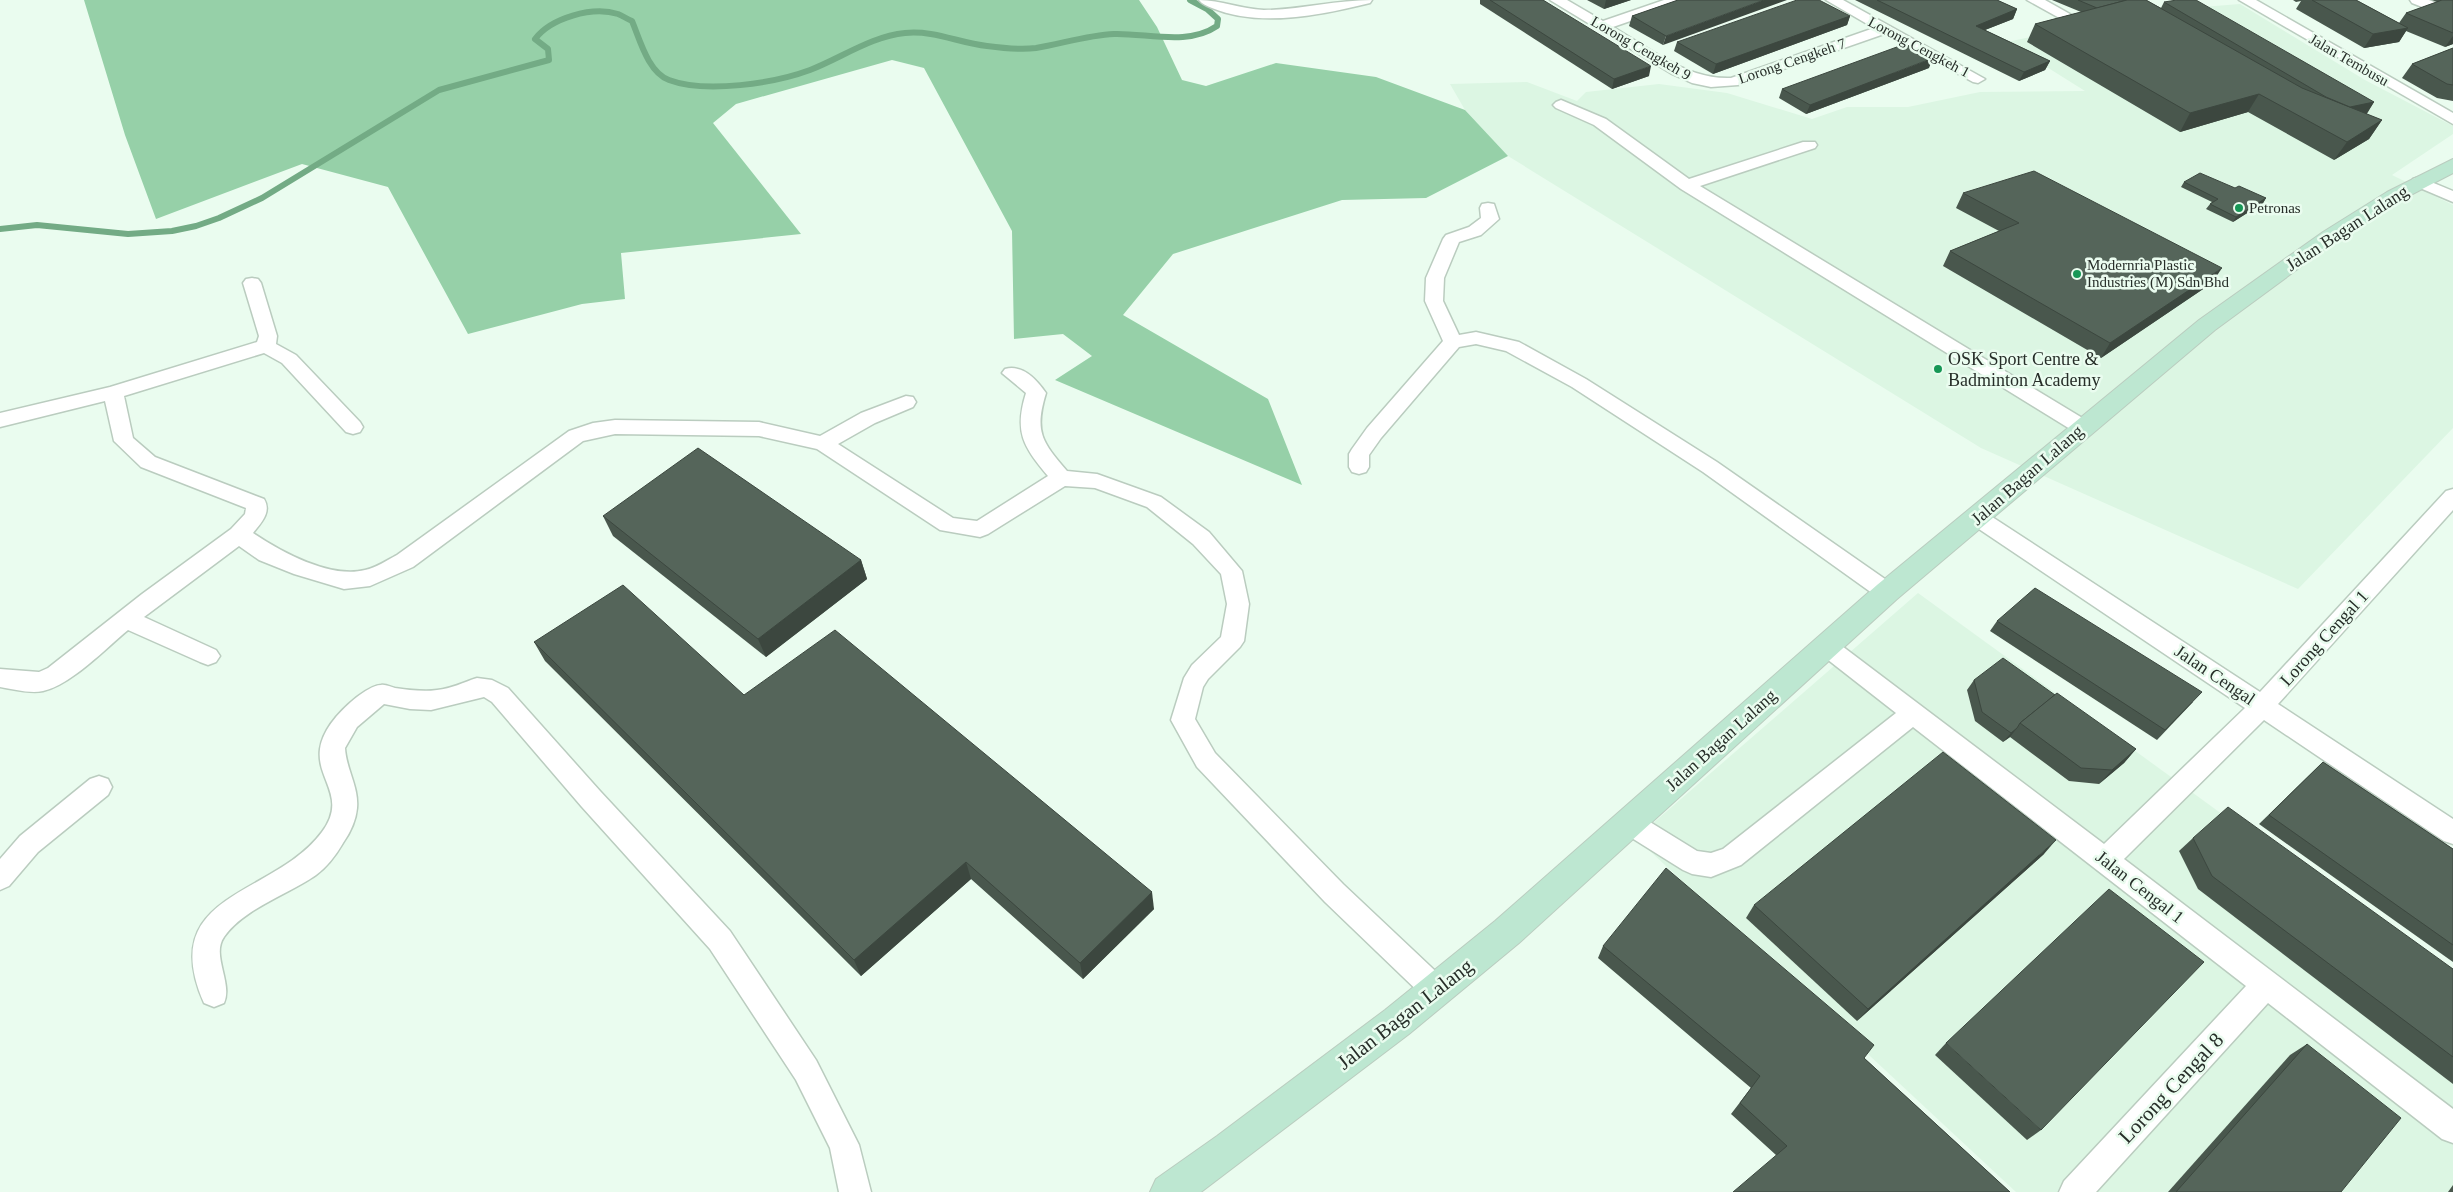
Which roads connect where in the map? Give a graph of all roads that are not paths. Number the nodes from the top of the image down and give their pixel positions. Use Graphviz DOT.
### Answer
graph roads {
  1 [pos="1206,0"];
  2 [pos="1365,0"];
  3 [pos="1557,0"];
  4 [pos="1677,0"];
  5 [pos="1833,0"];
  6 [pos="2034,0"];
  7 [pos="2246,0"];
  8 [pos="2417,0"];
  9 [pos="2453,15"];
  10 [pos="2077,22"];
  11 [pos="1603,26"];
  12 [pos="1884,29"];
  13 [pos="1978,79"];
  14 [pos="1698,81"];
  15 [pos="1561,105"];
  16 [pos="2453,118"];
  17 [pos="1809,145"];
  18 [pos="2453,165"];
  19 [pos="2419,182"];
  20 [pos="1687,185"];
  21 [pos="2453,197"];
  22 [pos="1488,208"];
  23 [pos="252,282"];
  24 [pos="1453,342"];
  25 [pos="266,346"];
  26 [pos="1012,373"];
  27 [pos="112,393"];
  28 [pos="906,402"];
  29 [pos="0,420"];
  30 [pos="353,427"];
  31 [pos="2082,427"];
  32 [pos="823,444"];
  33 [pos="1359,467"];
  34 [pos="1061,478"];
  35 [pos="2453,496"];
  36 [pos="1978,518"];
  37 [pos="239,535"];
  38 [pos="1887,592"];
  39 [pos="126,619"];
  40 [pos="1826,646"];
  41 [pos="208,656"];
  42 [pos="0,678"];
  43 [pos="2262,706"];
  44 [pos="1913,713"];
  45 [pos="99,788"];
  46 [pos="1628,822"];
  47 [pos="2453,833"];
  48 [pos="2105,860"];
  49 [pos="0,878"];
  50 [pos="2266,984"];
  51 [pos="1437,991"];
  52 [pos="214,994"];
  53 [pos="2453,1128"];
  54 [pos="855,1192"];
  55 [pos="1169,1192"];
  56 [pos="2075,1192"];
  1 -- 2 [label="street"];
  3 -- 11 [label="street, Lorong Cengkeh 9"];
  4 -- 11 [label="street"];
  5 -- 12 [label="street, Lorong Cengkeh 1"];
  6 -- 10 [label="street"];
  7 -- 16 [label="street, Jalan Tembusu"];
  8 -- 9 [label="street"];
  11 -- 14 [label="street, Lorong Cengkeh 9"];
  12 -- 13 [label="street, Lorong Cengkeh 1"];
  12 -- 14 [label="street, Lorong Cengkeh 7"];
  15 -- 20 [label="street"];
  17 -- 20 [label="street"];
  18 -- 19 [label="main road, Jalan Bagan Lalang"];
  19 -- 21 [label="street"];
  19 -- 31 [label="main road, Jalan Bagan Lalang"];
  20 -- 31 [label="street"];
  22 -- 24 [label="street"];
  23 -- 25 [label="street"];
  24 -- 33 [label="street"];
  24 -- 38 [label="street"];
  25 -- 27 [label="street"];
  25 -- 30 [label="street"];
  26 -- 34 [label="street"];
  27 -- 29 [label="street"];
  27 -- 37 [label="street"];
  28 -- 32 [label="street"];
  31 -- 36 [label="main road, Jalan Bagan Lalang"];
  32 -- 34 [label="street"];
  32 -- 37 [label="street"];
  34 -- 51 [label="street"];
  35 -- 43 [label="street, Lorong Cengal 1"];
  36 -- 38 [label="main road, Jalan Bagan Lalang"];
  36 -- 43 [label="street, Jalan Cengal"];
  37 -- 39 [label="street"];
  38 -- 40 [label="main road, Jalan Bagan Lalang"];
  39 -- 41 [label="street"];
  39 -- 42 [label="street"];
  40 -- 44 [label="street, Jalan Cengal 1"];
  40 -- 46 [label="main road, Jalan Bagan Lalang"];
  43 -- 47 [label="street, Jalan Cengal"];
  43 -- 48 [label="street, Lorong Cengal 1"];
  44 -- 46 [label="street"];
  44 -- 48 [label="street, Jalan Cengal 1"];
  45 -- 49 [label="street"];
  46 -- 51 [label="main road, Jalan Bagan Lalang"];
  48 -- 50 [label="street, Jalan Cengal 1"];
  50 -- 53 [label="street, Jalan Cengal 1"];
  50 -- 56 [label="street, Lorong Cengal 8"];
  51 -- 55 [label="main road, Jalan Bagan Lalang"];
  52 -- 54 [label="street"];
}
